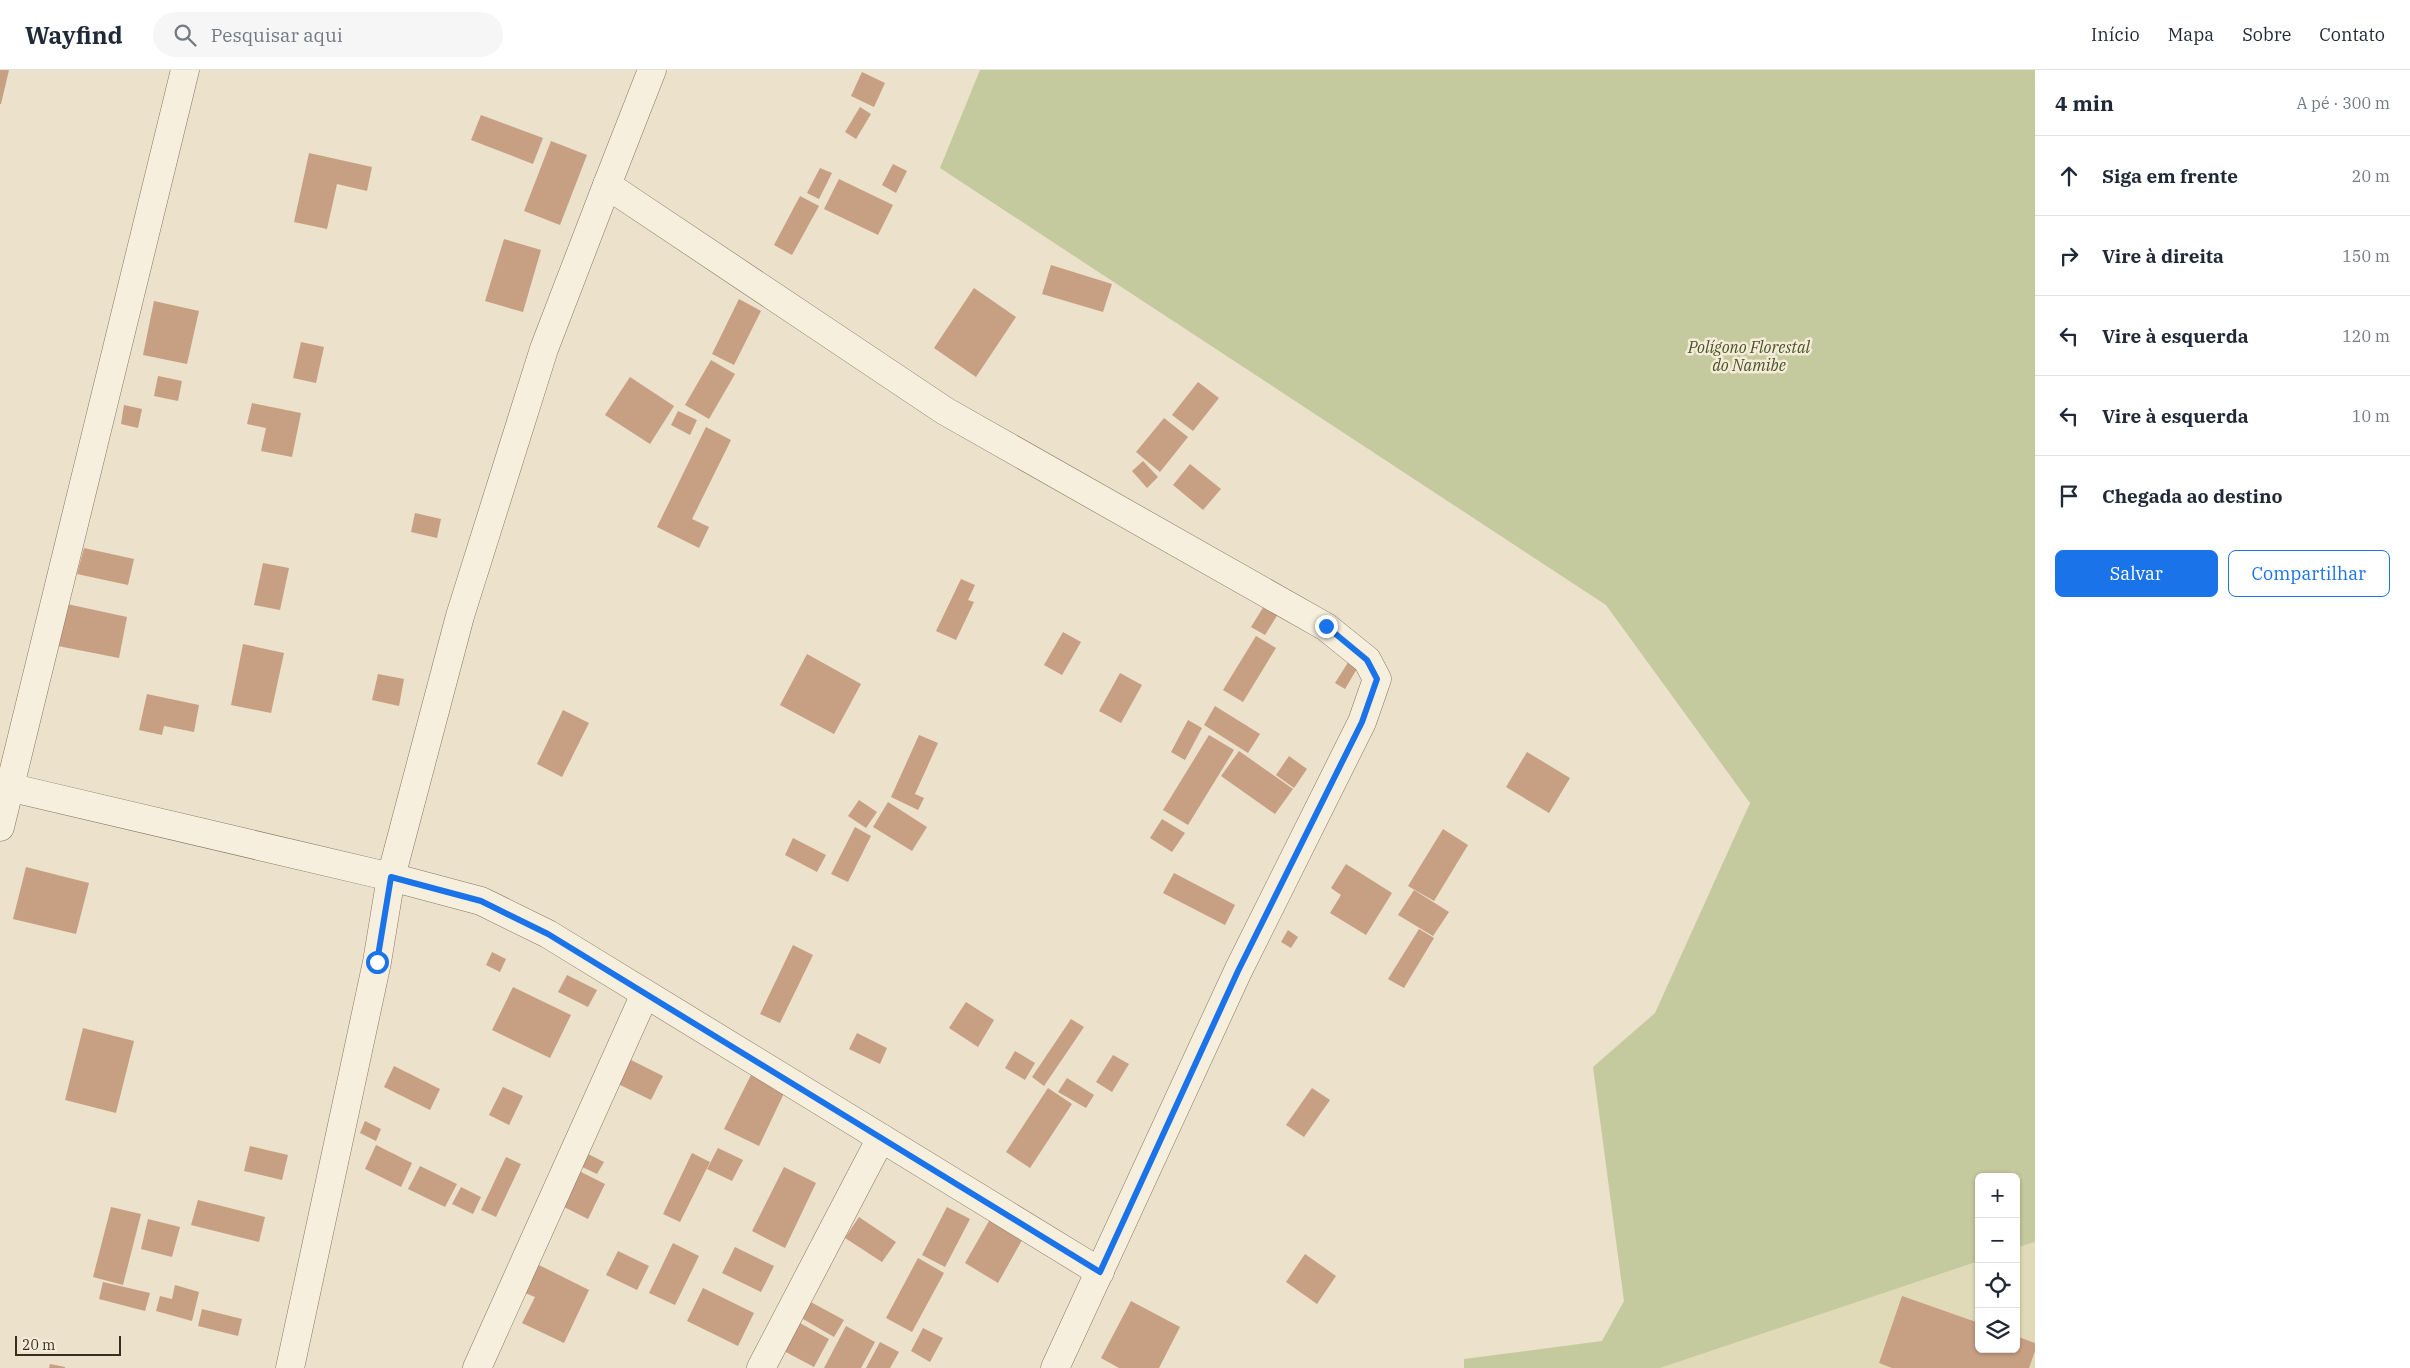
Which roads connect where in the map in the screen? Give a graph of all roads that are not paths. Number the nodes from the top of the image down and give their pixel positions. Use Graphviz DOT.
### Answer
graph roads {
  1 [pos="185,70"];
  2 [pos="652,70"];
  3 [pos="608,185"];
  4 [pos="4,786"];
  5 [pos="0,827"];
  6 [pos="391,877"];
  7 [pos="645,994"];
  8 [pos="881,1138"];
  9 [pos="1100,1272"];
  10 [pos="297,1365"];
  11 [pos="477,1368"];
  12 [pos="761,1368"];
  13 [pos="1055,1368"];
  1 -- 4 [label="street"];
  2 -- 3 [label="street"];
  3 -- 6 [label="street"];
  3 -- 9 [label="street"];
  4 -- 5 [label="street"];
  4 -- 6 [label="street"];
  6 -- 7 [label="street"];
  6 -- 10 [label="street"];
  7 -- 8 [label="street"];
  7 -- 11 [label="street"];
  8 -- 9 [label="street"];
  8 -- 12 [label="street"];
  9 -- 13 [label="street"];
}
